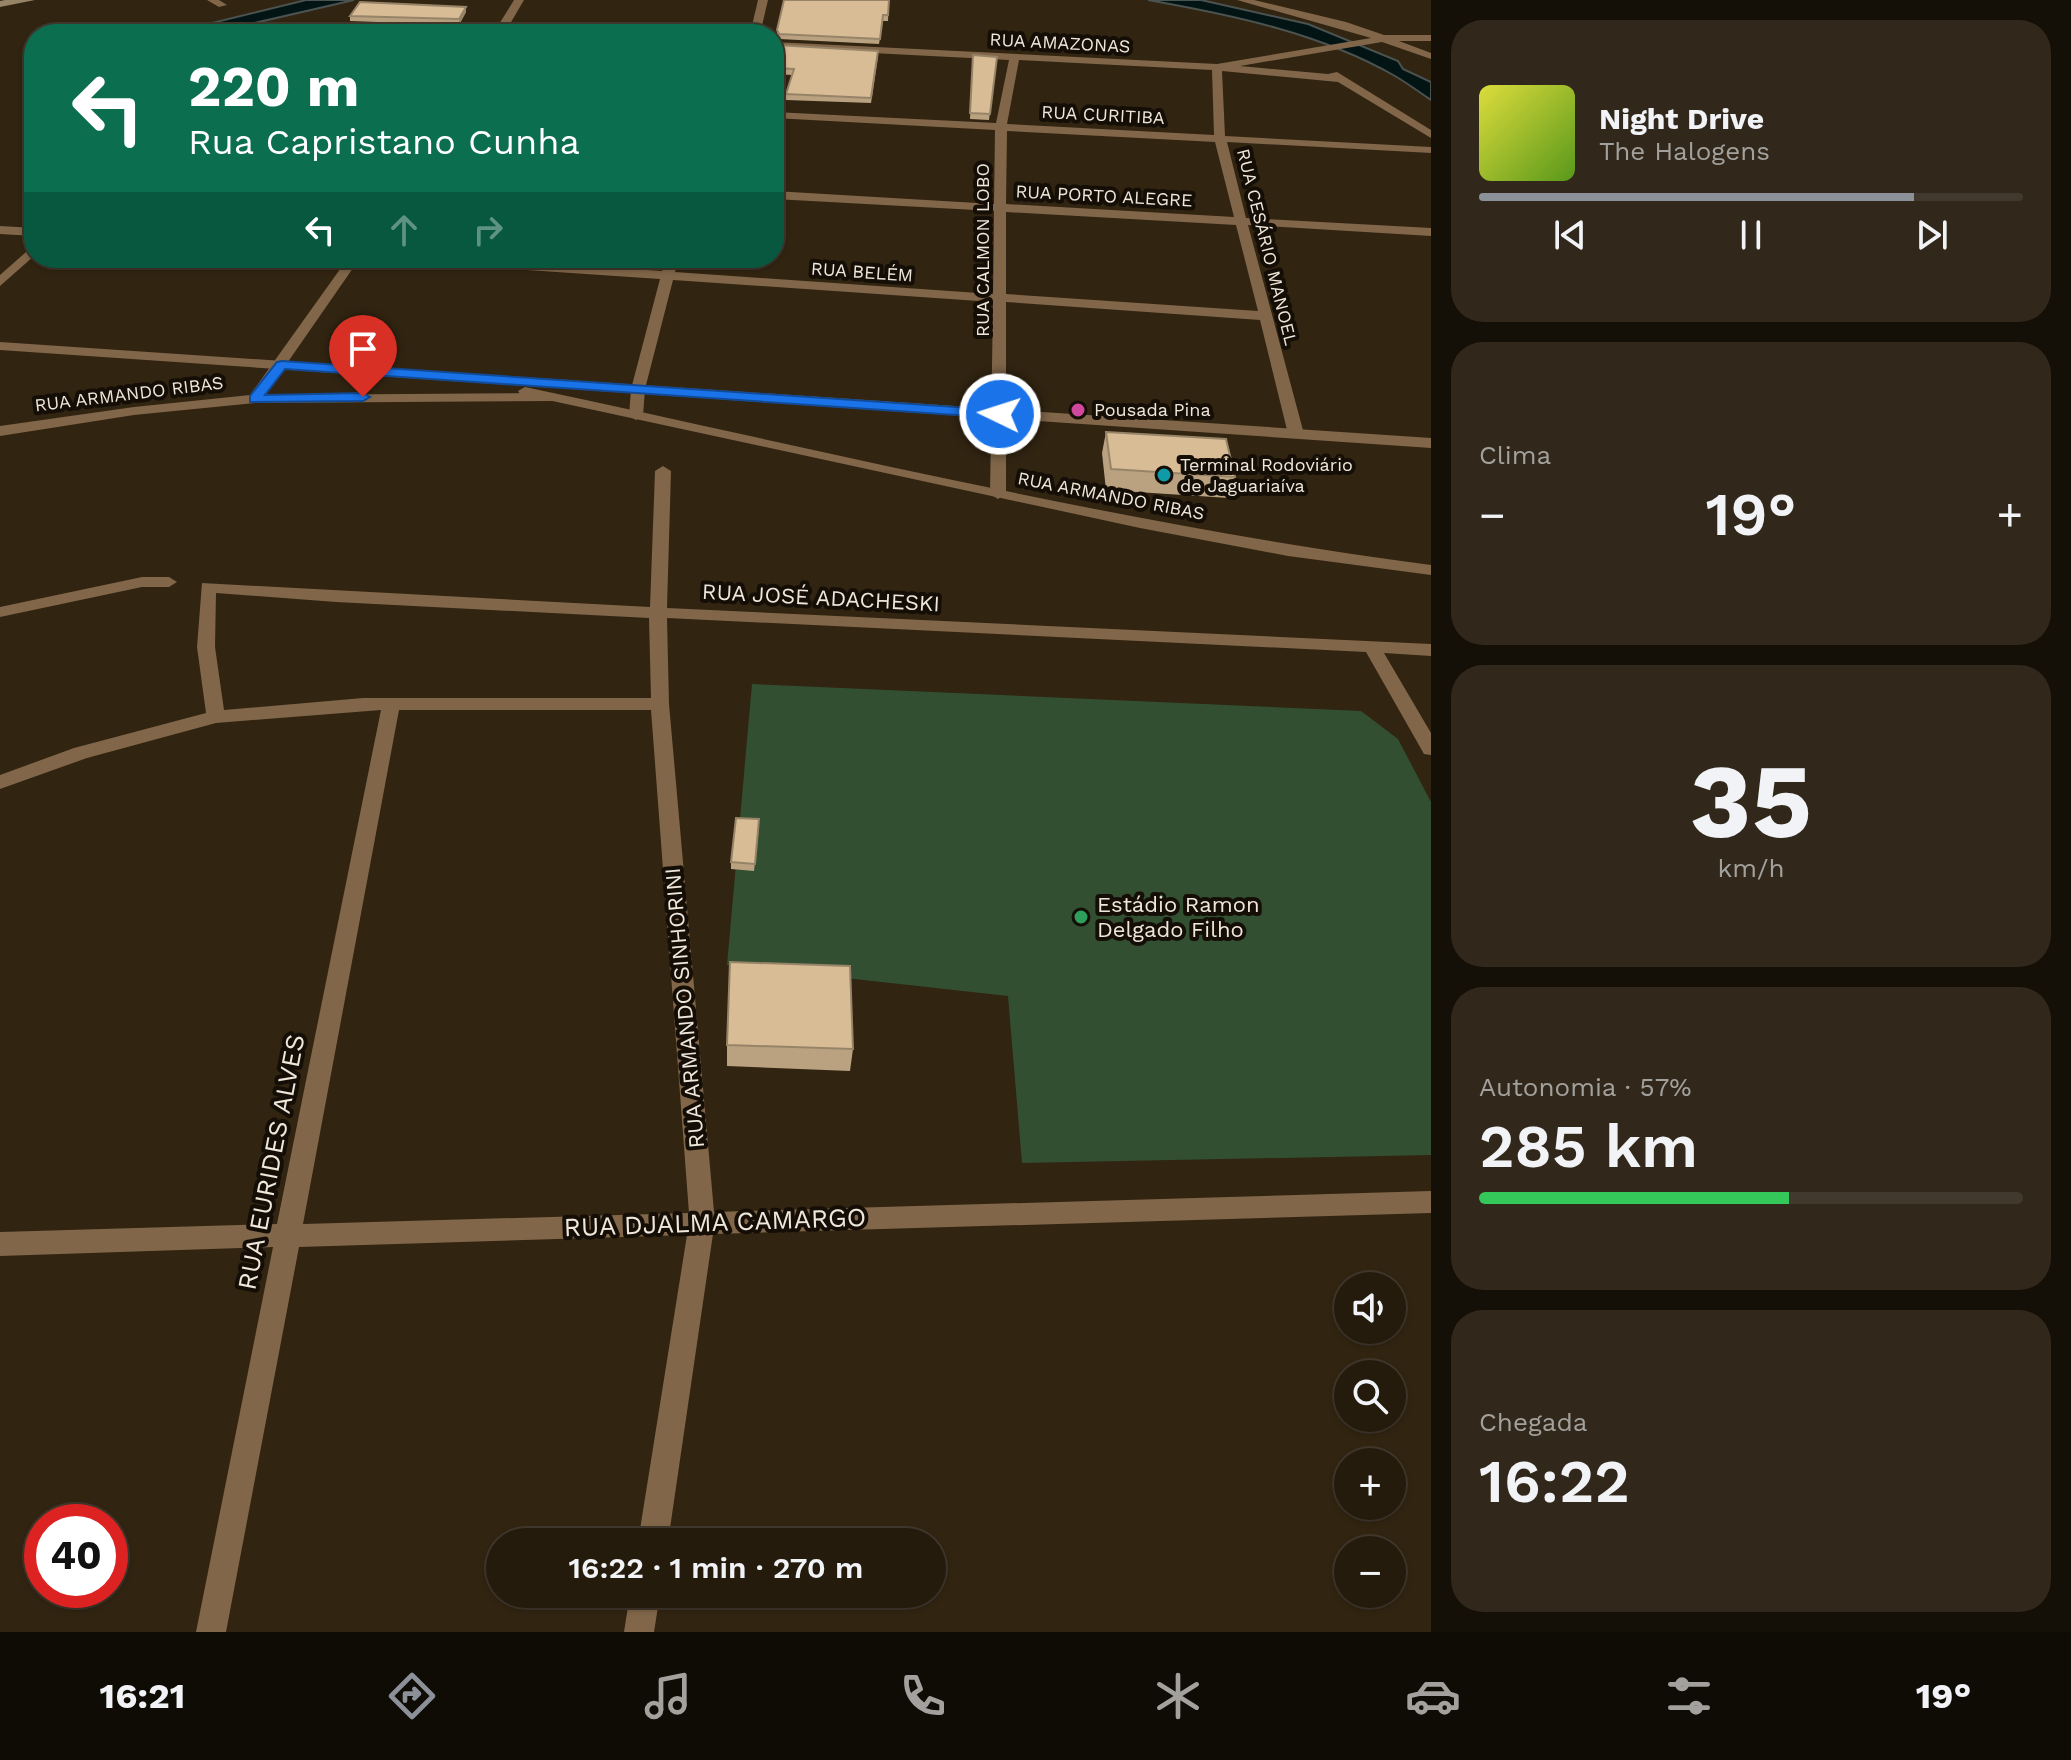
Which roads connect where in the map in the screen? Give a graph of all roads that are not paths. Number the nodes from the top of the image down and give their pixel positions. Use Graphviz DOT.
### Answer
graph roads {
  1 [pos="519,0"];
  2 [pos="763,0"];
  3 [pos="1242,0"];
  4 [pos="504,24"];
  5 [pos="757,24"];
  6 [pos="1386,38"];
  7 [pos="1431,38"];
  8 [pos="784,45"];
  9 [pos="1299,53"];
  10 [pos="1015,56"];
  11 [pos="1431,56"];
  12 [pos="1217,67"];
  13 [pos="1344,79"];
  14 [pos="784,116"];
  15 [pos="1001,127"];
  16 [pos="1431,135"];
  17 [pos="1220,139"];
  18 [pos="1431,150"];
  19 [pos="784,196"];
  20 [pos="1001,208"];
  21 [pos="1242,223"];
  22 [pos="0,230"];
  23 [pos="24,231"];
  24 [pos="1431,232"];
  25 [pos="24,259"];
  26 [pos="347,268"];
  27 [pos="544,268"];
  28 [pos="669,268"];
  29 [pos="666,277"];
  30 [pos="0,282"];
  31 [pos="1001,299"];
  32 [pos="1266,316"];
  33 [pos="0,346"];
  34 [pos="282,365"];
  35 [pos="455,376"];
  36 [pos="638,389"];
  37 [pos="552,397"];
  38 [pos="255,399"];
  39 [pos="1000,414"];
  40 [pos="636,416"];
  41 [pos="0,431"];
  42 [pos="1296,434"];
  43 [pos="1431,443"];
  44 [pos="663,471"];
  45 [pos="998,494"];
  46 [pos="1431,570"];
  47 [pos="169,582"];
  48 [pos="0,612"];
  49 [pos="658,613"];
  50 [pos="1371,646"];
  51 [pos="1431,650"];
  52 [pos="391,704"];
  53 [pos="660,704"];
  54 [pos="216,717"];
  55 [pos="1431,749"];
  56 [pos="1,784"];
  57 [pos="1431,1202"];
  58 [pos="702,1221"];
  59 [pos="288,1235"];
  60 [pos="0,1244"];
  61 [pos="655,1528"];
  62 [pos="643,1608"];
  63 [pos="211,1632"];
  64 [pos="639,1632"];
  1 -- 4 [label="street"];
  2 -- 5 [label="street"];
  3 -- 6 [label="street"];
  6 -- 7 [label="street"];
  6 -- 9 [label="street"];
  6 -- 11 [label="street"];
  8 -- 10 [label="street, RUA AMAZONAS"];
  9 -- 12 [label="street"];
  9 -- 13 [label="street"];
  10 -- 12 [label="street, RUA AMAZONAS"];
  10 -- 15 [label="street, RUA CALMON LOBO"];
  12 -- 13 [label="street, RUA AMAZONAS"];
  12 -- 17 [label="street, RUA CESÁRIO MANOEL"];
  13 -- 16 [label="street"];
  14 -- 15 [label="street, RUA CURITIBA"];
  15 -- 17 [label="street, RUA CURITIBA"];
  15 -- 20 [label="street, RUA CALMON LOBO"];
  17 -- 18 [label="street, RUA CURITIBA"];
  17 -- 21 [label="street, RUA CESÁRIO MANOEL"];
  19 -- 20 [label="street, RUA PORTO ALEGRE"];
  20 -- 21 [label="street, RUA PORTO ALEGRE"];
  20 -- 31 [label="street, RUA CALMON LOBO"];
  21 -- 24 [label="street, RUA PORTO ALEGRE"];
  21 -- 32 [label="street, RUA CESÁRIO MANOEL"];
  22 -- 23 [label="street"];
  25 -- 30 [label="street"];
  26 -- 34 [label="street"];
  27 -- 29 [label="street, RUA BELÉM"];
  28 -- 29 [label="street"];
  29 -- 31 [label="street, RUA BELÉM"];
  29 -- 36 [label="street"];
  31 -- 32 [label="street, RUA BELÉM"];
  31 -- 39 [label="street, RUA CALMON LOBO"];
  32 -- 42 [label="street, RUA CESÁRIO MANOEL"];
  33 -- 34 [label="street"];
  34 -- 35 [label="street"];
  34 -- 38 [label="street"];
  35 -- 36 [label="street"];
  35 -- 37 [label="street, RUA ARMANDO RIBAS"];
  36 -- 39 [label="street"];
  36 -- 40 [label="street"];
  37 -- 38 [label="street, RUA ARMANDO RIBAS"];
  37 -- 40 [label="street, RUA ARMANDO RIBAS"];
  38 -- 41 [label="street, RUA ARMANDO RIBAS"];
  39 -- 42 [label="street"];
  39 -- 45 [label="street, RUA CALMON LOBO"];
  40 -- 45 [label="street, RUA ARMANDO RIBAS"];
  42 -- 43 [label="street"];
  44 -- 49 [label="street, RUA ARMANDO SINHORINI"];
  45 -- 46 [label="street, RUA ARMANDO RIBAS"];
  47 -- 48 [label="street"];
  49 -- 50 [label="street, RUA JOSÉ ADACHESKI"];
  49 -- 53 [label="street, RUA ARMANDO SINHORINI"];
  49 -- 54 [label="street, RUA JOSÉ ADACHESKI"];
  50 -- 51 [label="street, RUA JOSÉ ADACHESKI"];
  50 -- 55 [label="street"];
  52 -- 53 [label="street"];
  52 -- 54 [label="street"];
  52 -- 59 [label="street, RUA EURIDES ALVES"];
  53 -- 58 [label="street, RUA ARMANDO SINHORINI"];
  54 -- 56 [label="street"];
  57 -- 58 [label="street, RUA DJALMA CAMARGO"];
  58 -- 59 [label="street, RUA DJALMA CAMARGO"];
  58 -- 61 [label="street, RUA ARMANDO SINHORINI"];
  59 -- 60 [label="street, RUA DJALMA CAMARGO"];
  59 -- 63 [label="street, RUA EURIDES ALVES"];
  62 -- 64 [label="street"];
}
